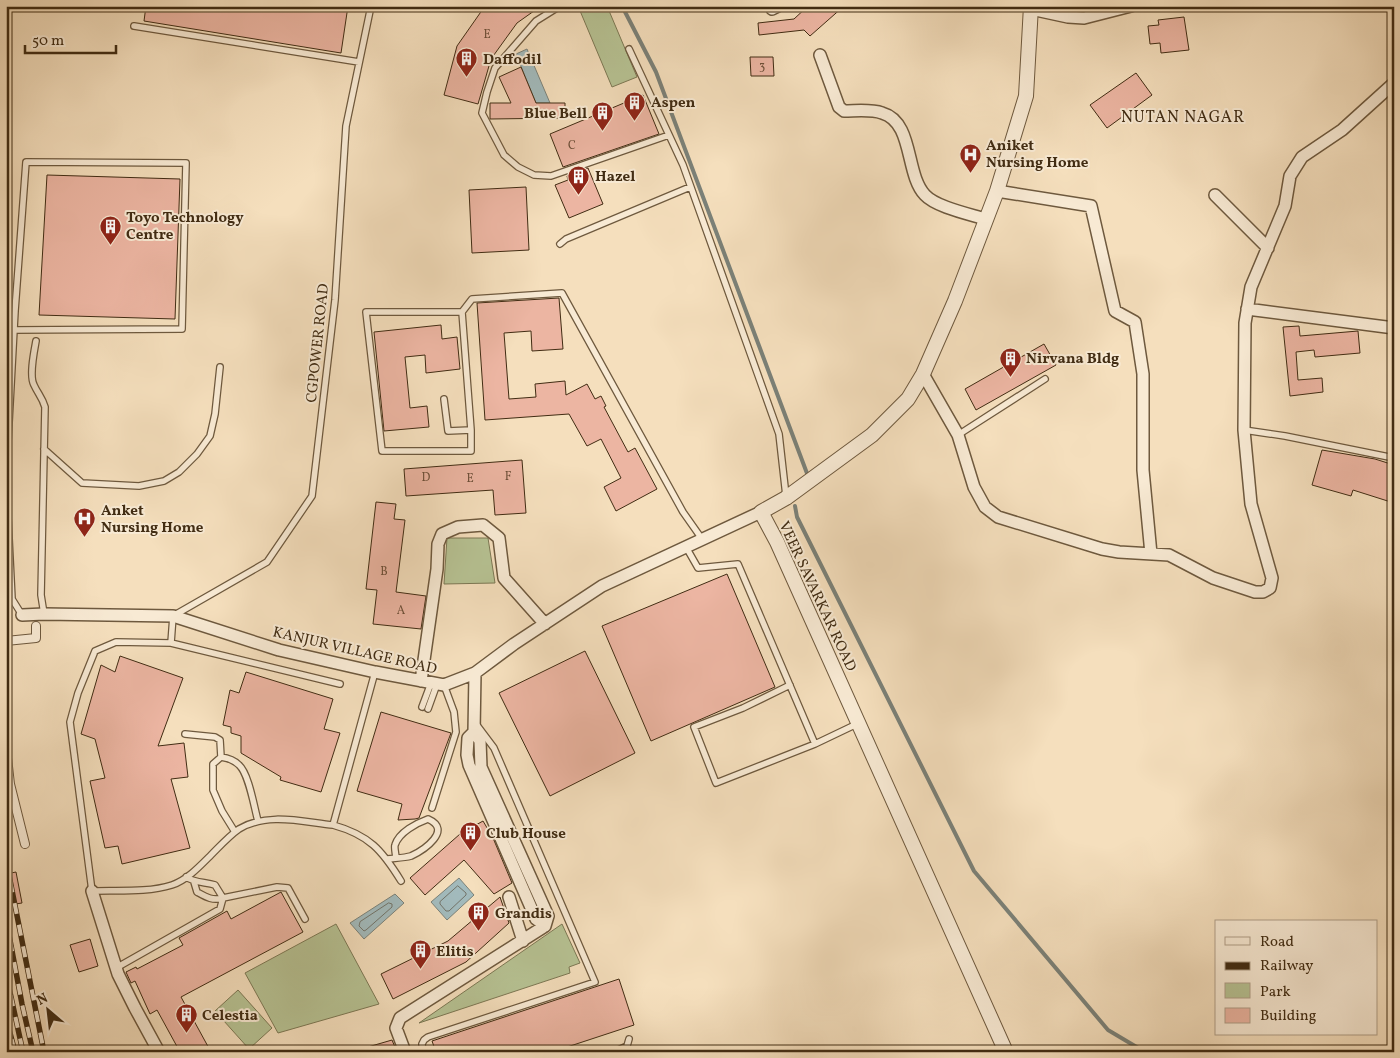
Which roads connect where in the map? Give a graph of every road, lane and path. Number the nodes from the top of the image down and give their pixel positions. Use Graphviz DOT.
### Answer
graph roads {
  1 [pos="371,6"];
  2 [pos="560,6"];
  3 [pos="1131,6"];
  4 [pos="1031,8"];
  5 [pos="134,26"];
  6 [pos="629,49"];
  7 [pos="820,55"];
  8 [pos="359,62"];
  9 [pos="1394,83"];
  10 [pos="669,135"];
  11 [pos="690,187"];
  12 [pos="997,191"];
  13 [pos="1215,195"];
  14 [pos="985,219"];
  15 [pos="560,244"];
  16 [pos="1268,248"];
  17 [pos="1247,309"];
  18 [pos="462,312"];
  19 [pos="1394,328"];
  20 [pos="14,330"];
  21 [pos="36,341"];
  22 [pos="220,367"];
  23 [pos="922,374"];
  24 [pos="1045,379"];
  25 [pos="444,399"];
  26 [pos="471,430"];
  27 [pos="1244,430"];
  28 [pos="958,435"];
  29 [pos="44,449"];
  30 [pos="1394,458"];
  31 [pos="786,498"];
  32 [pos="763,516"];
  33 [pos="702,539"];
  34 [pos="686,547"];
  35 [pos="1150,554"];
  36 [pos="44,614"];
  37 [pos="22,615"];
  38 [pos="172,616"];
  39 [pos="545,624"];
  40 [pos="36,626"];
  41 [pos="6,641"];
  42 [pos="171,642"];
  43 [pos="375,672"];
  44 [pos="475,673"];
  45 [pos="340,684"];
  46 [pos="433,684"];
  47 [pos="790,685"];
  48 [pos="425,708"];
  49 [pos="858,723"];
  50 [pos="474,727"];
  51 [pos="185,734"];
  52 [pos="815,744"];
  53 [pos="6,749"];
  54 [pos="221,757"];
  55 [pos="432,808"];
  56 [pos="258,821"];
  57 [pos="333,825"];
  58 [pos="236,832"];
  59 [pos="25,844"];
  60 [pos="396,858"];
  61 [pos="387,859"];
  62 [pos="186,877"];
  63 [pos="401,881"];
  64 [pos="194,882"];
  65 [pos="92,891"];
  66 [pos="509,897"];
  67 [pos="223,898"];
  68 [pos="305,919"];
  69 [pos="523,941"];
  70 [pos="116,968"];
  71 [pos="629,1039"];
  72 [pos="159,1052"];
  73 [pos="405,1052"];
  74 [pos="423,1052"];
  75 [pos="614,1052"];
  76 [pos="1006,1052"];
  1 -- 8 [label="lane, CGPOWER ROAD"];
  2 -- 10 [label="lane"];
  3 -- 4 [label="street"];
  4 -- 12 [label="street, VEER SAVARKAR ROAD"];
  5 -- 8 [label="lane"];
  6 -- 10 [label="lane"];
  7 -- 14 [label="street"];
  8 -- 38 [label="lane, CGPOWER ROAD"];
  9 -- 16 [label="street"];
  10 -- 11 [label="lane"];
  11 -- 15 [label="lane"];
  11 -- 31 [label="lane"];
  12 -- 14 [label="street, VEER SAVARKAR ROAD"];
  12 -- 35 [label="street"];
  13 -- 16 [label="street"];
  14 -- 23 [label="street, VEER SAVARKAR ROAD"];
  16 -- 17 [label="street"];
  17 -- 19 [label="street"];
  17 -- 27 [label="street"];
  18 -- 26 [label="lane"];
  18 -- 26 [label="lane"];
  18 -- 33 [label="lane"];
  20 -- 20 [label="lane"];
  20 -- 37 [label="lane"];
  21 -- 29 [label="lane"];
  22 -- 29 [label="lane"];
  23 -- 28 [label="street"];
  23 -- 31 [label="street, VEER SAVARKAR ROAD"];
  24 -- 28 [label="lane"];
  25 -- 26 [label="lane"];
  27 -- 30 [label="lane"];
  27 -- 35 [label="street"];
  28 -- 35 [label="street"];
  29 -- 36 [label="lane"];
  31 -- 32 [label="street, VEER SAVARKAR ROAD"];
  32 -- 33 [label="street, KANJUR VILLAGE ROAD"];
  32 -- 49 [label="street, VEER SAVARKAR ROAD"];
  33 -- 34 [label="street, KANJUR VILLAGE ROAD"];
  34 -- 39 [label="street, KANJUR VILLAGE ROAD"];
  34 -- 47 [label="lane"];
  36 -- 37 [label="street, KANJUR VILLAGE ROAD"];
  36 -- 38 [label="street, KANJUR VILLAGE ROAD"];
  38 -- 42 [label="lane"];
  38 -- 43 [label="street, KANJUR VILLAGE ROAD"];
  39 -- 44 [label="street, KANJUR VILLAGE ROAD"];
  39 -- 46 [label="street"];
  40 -- 41 [label="street"];
  42 -- 45 [label="lane"];
  42 -- 65 [label="lane"];
  43 -- 46 [label="street, KANJUR VILLAGE ROAD"];
  43 -- 57 [label="lane"];
  44 -- 46 [label="street, KANJUR VILLAGE ROAD"];
  44 -- 50 [label="street"];
  46 -- 48 [label="lane"];
  46 -- 55 [label="lane"];
  47 -- 52 [label="lane"];
  47 -- 52 [label="lane"];
  49 -- 52 [label="lane"];
  49 -- 76 [label="street, VEER SAVARKAR ROAD"];
  50 -- 69 [label="street"];
  50 -- 74 [label="lane"];
  51 -- 54 [label="lane"];
  53 -- 59 [label="street"];
  54 -- 56 [label="lane"];
  54 -- 58 [label="lane"];
  56 -- 57 [label="lane"];
  56 -- 58 [label="lane"];
  57 -- 61 [label="lane"];
  58 -- 62 [label="lane"];
  60 -- 60 [label="lane"];
  60 -- 61 [label="lane"];
  61 -- 63 [label="lane"];
  62 -- 64 [label="lane"];
  62 -- 65 [label="lane"];
  64 -- 67 [label="lane"];
  64 -- 67 [label="lane"];
  65 -- 70 [label="street"];
  66 -- 69 [label="street"];
  67 -- 68 [label="lane"];
  67 -- 70 [label="lane"];
  69 -- 73 [label="street"];
  70 -- 72 [label="street"];
  71 -- 75 [label="lane"];
}
